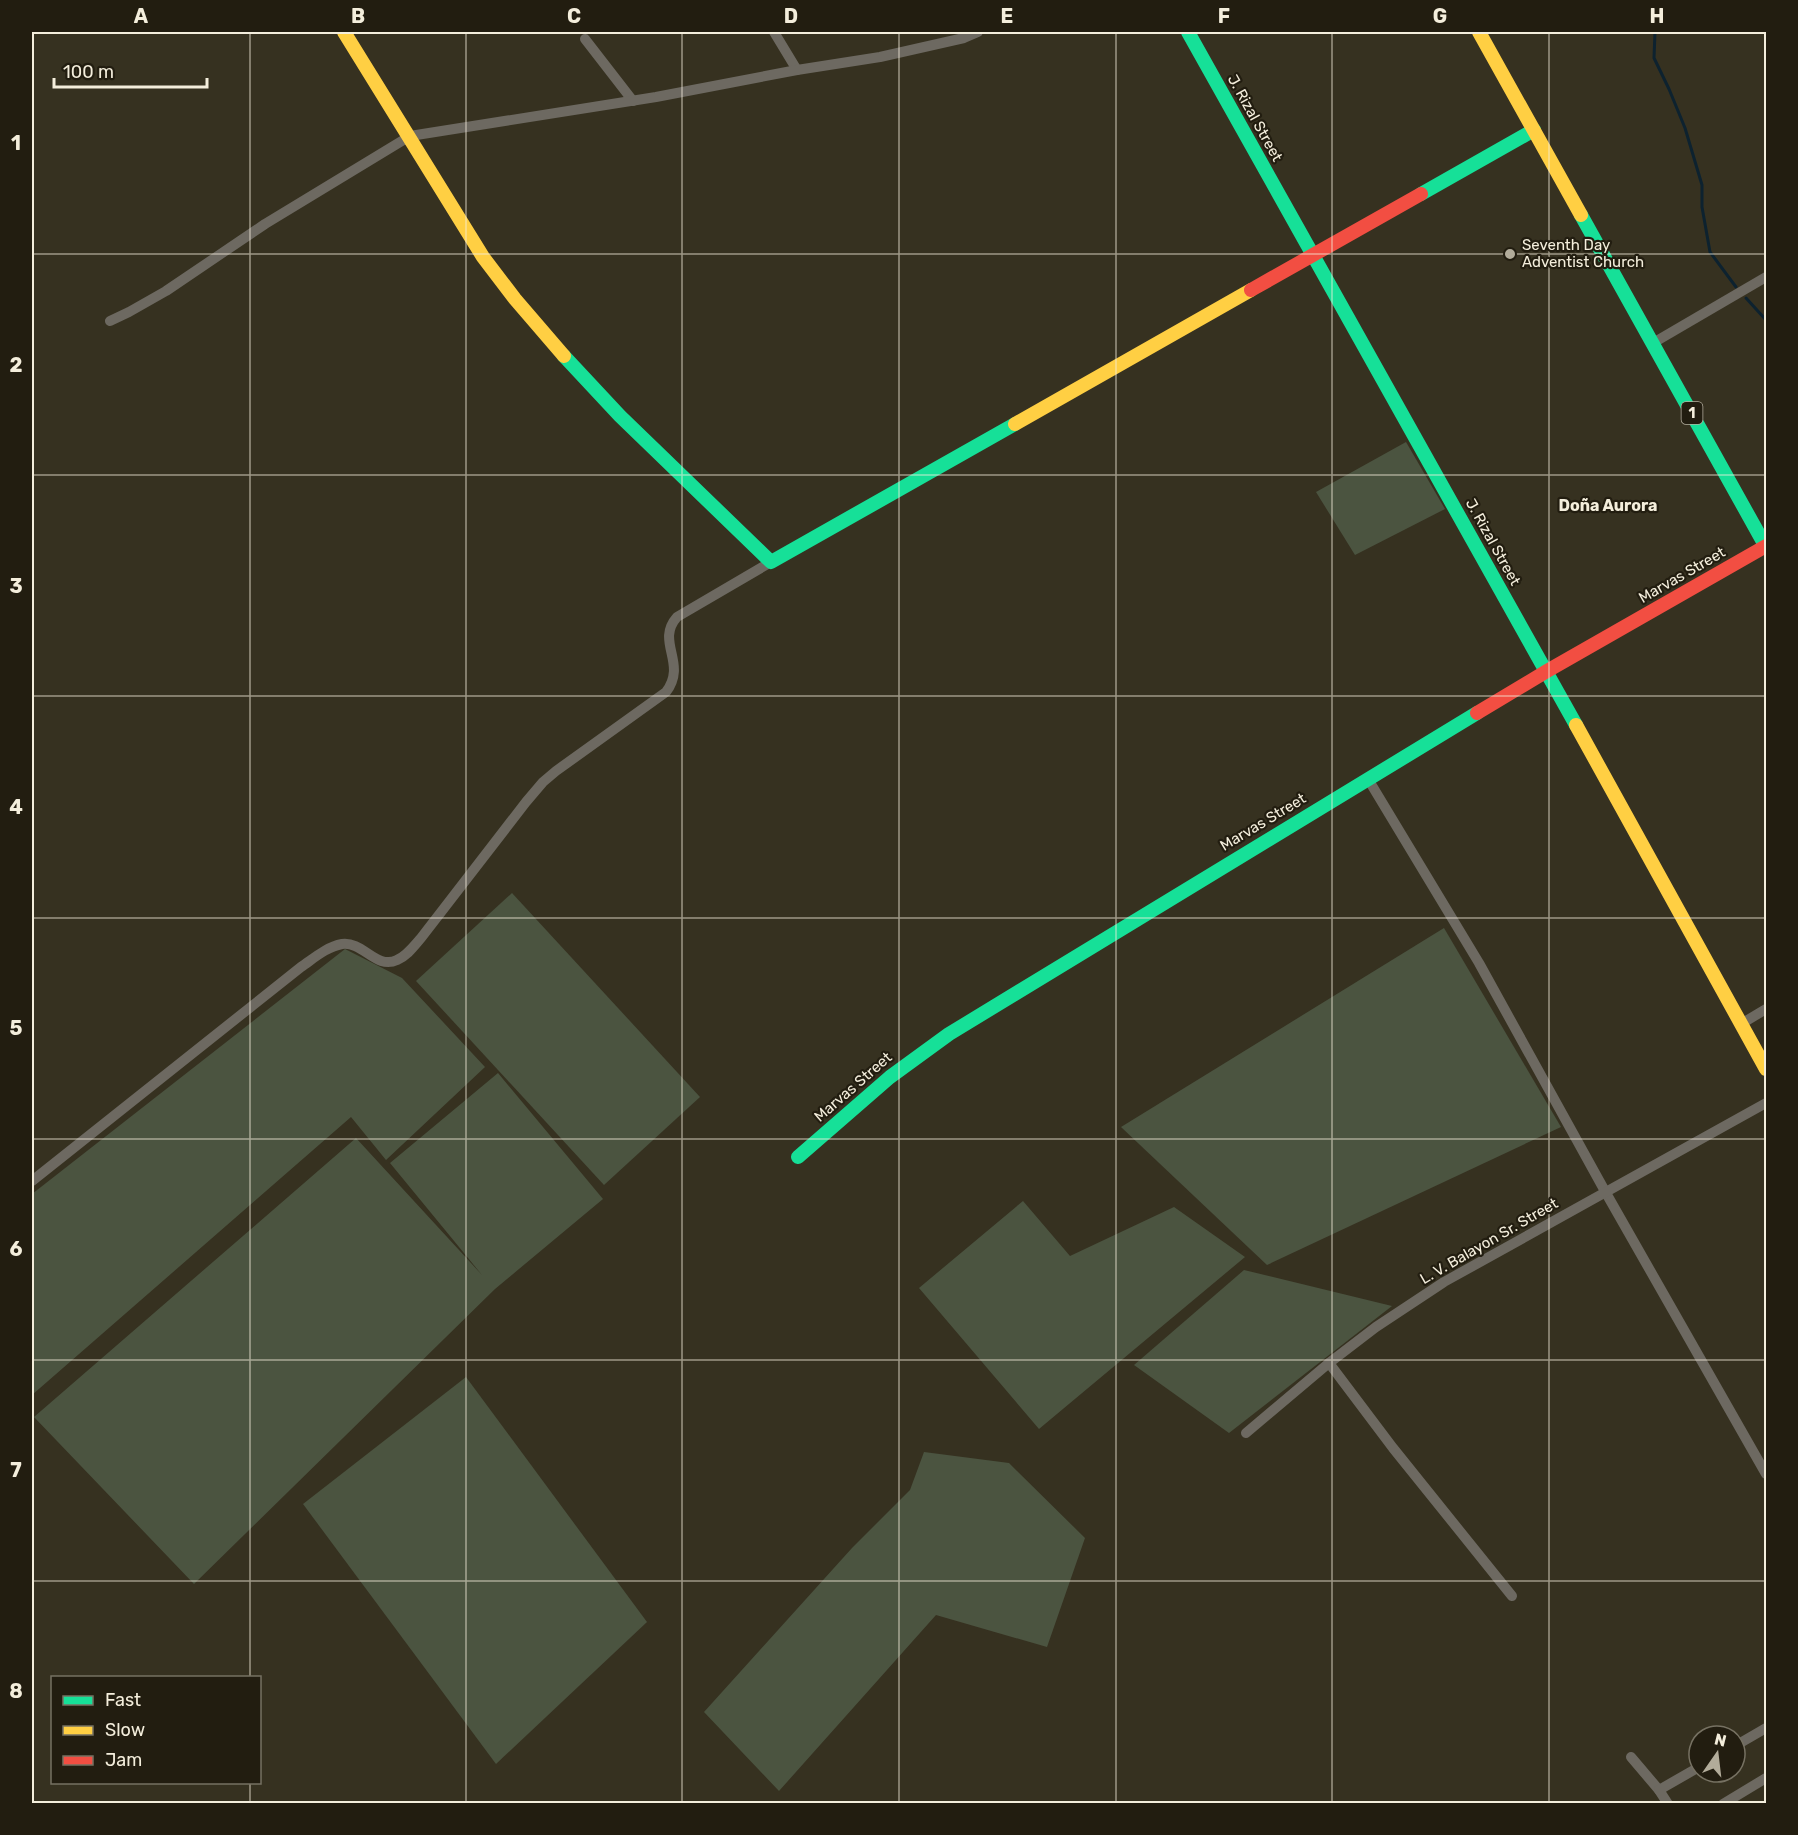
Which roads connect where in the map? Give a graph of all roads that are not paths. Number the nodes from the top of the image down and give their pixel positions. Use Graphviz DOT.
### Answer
graph roads {
  1 [pos="344,32"];
  2 [pos="774,32"];
  3 [pos="978,32"];
  4 [pos="1188,32"];
  5 [pos="1479,32"];
  6 [pos="585,39"];
  7 [pos="797,70"];
  8 [pos="633,100"];
  9 [pos="1534,130"];
  10 [pos="410,136"];
  11 [pos="1313,255"];
  12 [pos="1767,277"];
  13 [pos="110,321"];
  14 [pos="1653,343"];
  15 [pos="1766,547"];
  16 [pos="771,562"];
  17 [pos="1547,671"];
  18 [pos="1368,779"];
  19 [pos="1767,1009"];
  20 [pos="1742,1024"];
  21 [pos="1767,1069"];
  22 [pos="1767,1103"];
  23 [pos="798,1157"];
  24 [pos="32,1181"];
  25 [pos="1606,1193"];
  26 [pos="1329,1363"];
  27 [pos="1246,1433"];
  28 [pos="1767,1474"];
  29 [pos="1512,1596"];
  30 [pos="1767,1728"];
  31 [pos="1747,1739"];
  32 [pos="1631,1757"];
  33 [pos="1687,1774"];
  34 [pos="1767,1778"];
  35 [pos="1659,1790"];
  36 [pos="1668,1803"];
  37 [pos="1723,1803"];
  1 -- 10 [label="main road"];
  2 -- 7 [label="street"];
  3 -- 7 [label="street"];
  4 -- 11 [label="main road, J. Rizal Street"];
  5 -- 9 [label="main road, 1"];
  6 -- 8 [label="street"];
  7 -- 8 [label="street"];
  8 -- 10 [label="street"];
  9 -- 11 [label="main road"];
  9 -- 14 [label="main road, 1"];
  10 -- 13 [label="street"];
  10 -- 16 [label="main road"];
  11 -- 16 [label="main road"];
  11 -- 17 [label="main road, J. Rizal Street"];
  12 -- 14 [label="street"];
  14 -- 15 [label="main road, 1"];
  15 -- 17 [label="main road, Marvas Street"];
  16 -- 24 [label="street"];
  17 -- 18 [label="main road, Marvas Street"];
  17 -- 20 [label="main road, J. Rizal Street"];
  18 -- 23 [label="main road, Marvas Street"];
  18 -- 25 [label="street"];
  19 -- 20 [label="street"];
  20 -- 21 [label="main road, J. Rizal Street"];
  22 -- 25 [label="street, L. V. Balayon Sr. Street"];
  25 -- 26 [label="street, L. V. Balayon Sr. Street"];
  25 -- 28 [label="street"];
  26 -- 27 [label="street, L. V. Balayon Sr. Street"];
  26 -- 29 [label="street"];
  30 -- 31 [label="street"];
  32 -- 35 [label="street"];
  33 -- 35 [label="street"];
  34 -- 37 [label="street"];
  35 -- 36 [label="street"];
}
